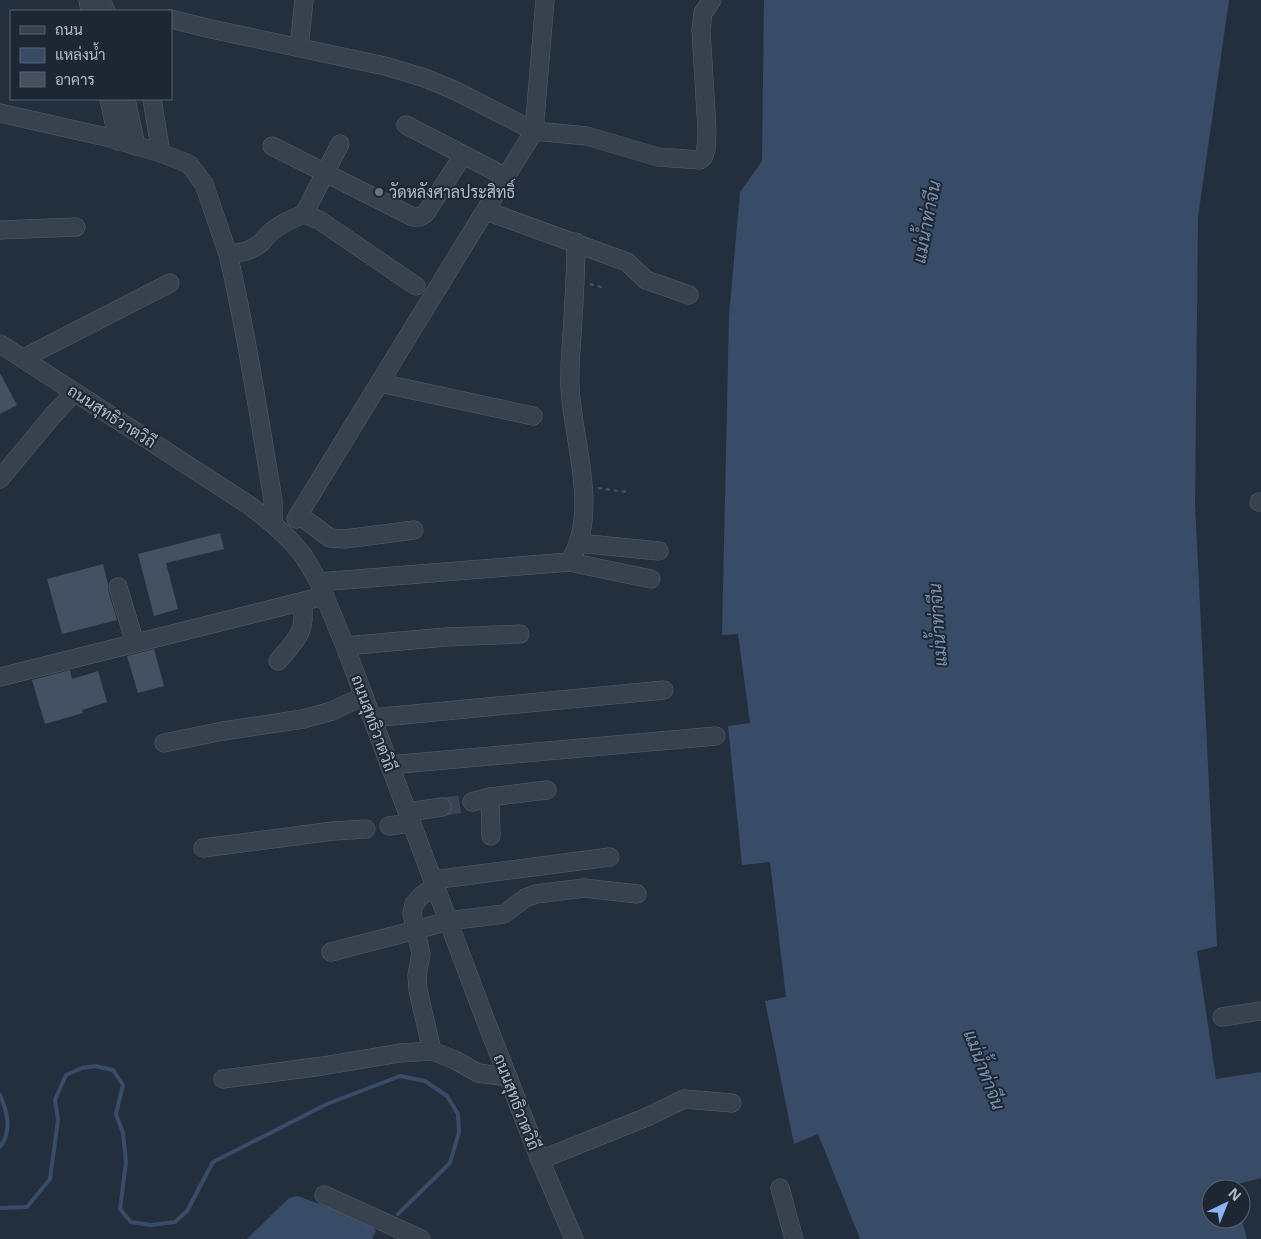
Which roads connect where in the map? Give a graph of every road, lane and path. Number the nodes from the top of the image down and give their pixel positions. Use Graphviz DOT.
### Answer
graph roads {
  1 [pos="304,0"];
  2 [pos="545,0"];
  3 [pos="712,0"];
  4 [pos="172,19"];
  5 [pos="299,47"];
  6 [pos="109,100"];
  7 [pos="126,100"];
  8 [pos="152,100"];
  9 [pos="0,113"];
  10 [pos="406,125"];
  11 [pos="534,131"];
  12 [pos="118,141"];
  13 [pos="340,144"];
  14 [pos="136,146"];
  15 [pos="272,146"];
  16 [pos="161,153"];
  17 [pos="463,155"];
  18 [pos="326,173"];
  19 [pos="506,177"];
  20 [pos="486,211"];
  21 [pos="304,214"];
  22 [pos="76,227"];
  23 [pos="0,230"];
  24 [pos="576,242"];
  25 [pos="228,254"];
  26 [pos="170,283"];
  27 [pos="423,291"];
  28 [pos="689,295"];
  29 [pos="8,352"];
  30 [pos="380,383"];
  31 [pos="75,392"];
  32 [pos="533,416"];
  33 [pos="0,479"];
  34 [pos="584,486"];
  35 [pos="627,492"];
  36 [pos="273,500"];
  37 [pos="292,521"];
  38 [pos="414,530"];
  39 [pos="578,543"];
  40 [pos="659,551"];
  41 [pos="568,562"];
  42 [pos="651,579"];
  43 [pos="118,586"];
  44 [pos="322,589"];
  45 [pos="302,602"];
  46 [pos="520,634"];
  47 [pos="135,643"];
  48 [pos="345,646"];
  49 [pos="278,661"];
  50 [pos="0,677"];
  51 [pos="664,690"];
  52 [pos="364,696"];
  53 [pos="372,718"];
  54 [pos="716,736"];
  55 [pos="164,743"];
  56 [pos="389,765"];
  57 [pos="547,790"];
  58 [pos="490,797"];
  59 [pos="472,802"];
  60 [pos="442,806"];
  61 [pos="409,817"];
  62 [pos="389,826"];
  63 [pos="366,829"];
  64 [pos="491,836"];
  65 [pos="203,848"];
  66 [pos="610,857"];
  67 [pos="434,883"];
  68 [pos="637,894"];
  69 [pos="448,920"];
  70 [pos="416,930"];
  71 [pos="331,952"];
  72 [pos="1261,1011"];
  73 [pos="1222,1017"];
  74 [pos="432,1051"];
  75 [pos="508,1077"];
  76 [pos="223,1079"];
  77 [pos="732,1103"];
  78 [pos="540,1160"];
  79 [pos="780,1188"];
  80 [pos="324,1194"];
  81 [pos="421,1239"];
  82 [pos="574,1239"];
  83 [pos="794,1239"];
  1 -- 5 [label="street"];
  2 -- 11 [label="street"];
  3 -- 11 [label="street"];
  4 -- 5 [label="street"];
  5 -- 11 [label="street"];
  6 -- 12 [label="street"];
  7 -- 14 [label="street"];
  8 -- 16 [label="street"];
  9 -- 12 [label="street"];
  10 -- 17 [label="street"];
  11 -- 19 [label="street"];
  12 -- 14 [label="street"];
  13 -- 18 [label="street"];
  14 -- 16 [label="street"];
  15 -- 18 [label="street"];
  16 -- 25 [label="street"];
  17 -- 18 [label="street"];
  17 -- 19 [label="street"];
  18 -- 21 [label="street"];
  19 -- 20 [label="street"];
  20 -- 24 [label="street"];
  20 -- 27 [label="street"];
  21 -- 25 [label="street"];
  21 -- 27 [label="street"];
  22 -- 23 [label="street"];
  24 -- 28 [label="street"];
  24 -- 34 [label="street"];
  25 -- 36 [label="street"];
  26 -- 29 [label="street"];
  27 -- 30 [label="street"];
  29 -- 31 [label="street, ถนนสุทธิวาตวิถี"];
  30 -- 32 [label="street"];
  30 -- 37 [label="street"];
  31 -- 33 [label="street"];
  31 -- 37 [label="street, ถนนสุทธิวาตวิถี"];
  34 -- 35 [label="path"];
  34 -- 39 [label="street"];
  36 -- 37 [label="street"];
  36 -- 37 [label="street"];
  37 -- 38 [label="street"];
  37 -- 44 [label="street, ถนนสุทธิวาตวิถี"];
  39 -- 40 [label="street"];
  39 -- 41 [label="street"];
  41 -- 42 [label="street"];
  41 -- 44 [label="street"];
  43 -- 47 [label="street"];
  44 -- 45 [label="street"];
  44 -- 48 [label="street, ถนนสุทธิวาตวิถี"];
  45 -- 47 [label="street"];
  45 -- 49 [label="street"];
  46 -- 48 [label="street"];
  47 -- 50 [label="street"];
  48 -- 52 [label="street, ถนนสุทธิวาตวิถี"];
  51 -- 53 [label="street"];
  52 -- 53 [label="street, ถนนสุทธิวาตวิถี"];
  52 -- 55 [label="street"];
  53 -- 56 [label="street, ถนนสุทธิวาตวิถี"];
  54 -- 56 [label="street"];
  56 -- 61 [label="street, ถนนสุทธิวาตวิถี"];
  57 -- 58 [label="street"];
  58 -- 59 [label="street"];
  58 -- 64 [label="street"];
  60 -- 61 [label="street"];
  61 -- 62 [label="street"];
  61 -- 67 [label="street, ถนนสุทธิวาตวิถี"];
  63 -- 65 [label="street"];
  66 -- 67 [label="street"];
  67 -- 69 [label="street, ถนนสุทธิวาตวิถี"];
  67 -- 70 [label="street"];
  68 -- 69 [label="street"];
  69 -- 70 [label="street"];
  69 -- 75 [label="street, ถนนสุทธิวาตวิถี"];
  70 -- 71 [label="street"];
  70 -- 74 [label="street"];
  72 -- 73 [label="street"];
  74 -- 75 [label="street"];
  74 -- 76 [label="street"];
  75 -- 78 [label="street, ถนนสุทธิวาตวิถี"];
  77 -- 78 [label="street"];
  78 -- 82 [label="street, ถนนสุทธิวาตวิถี"];
  79 -- 83 [label="street"];
  80 -- 81 [label="street"];
}
